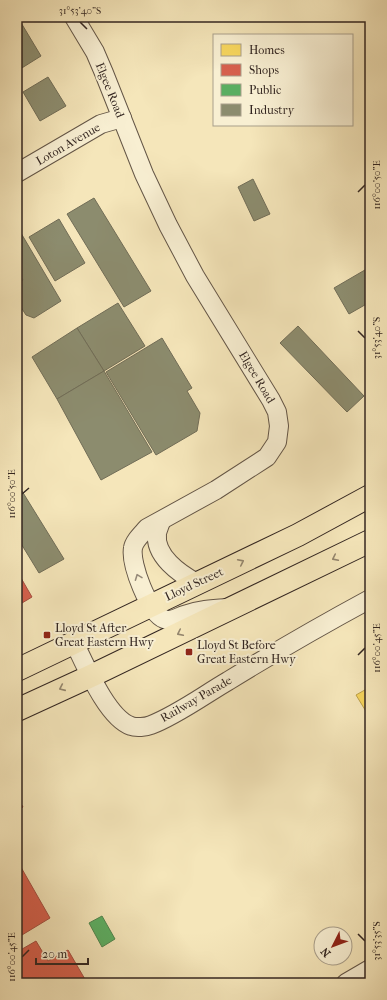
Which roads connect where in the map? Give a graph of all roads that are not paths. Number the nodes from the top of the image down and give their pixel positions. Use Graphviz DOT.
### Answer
graph roads {
  1 [pos="74,17"];
  2 [pos="122,118"];
  3 [pos="17,173"];
  4 [pos="370,496"];
  5 [pos="161,521"];
  6 [pos="370,541"];
  7 [pos="197,583"];
  8 [pos="370,599"];
  9 [pos="151,604"];
  10 [pos="234,607"];
  11 [pos="74,642"];
  12 [pos="17,670"];
  13 [pos="91,676"];
  14 [pos="17,710"];
  15 [pos="370,969"];
  16 [pos="346,983"];
  1 -- 2 [label="street, Elgee Road"];
  2 -- 3 [label="street, Loton Avenue"];
  2 -- 5 [label="street, Elgee Road"];
  7 -- 4 [label="main road, Lloyd Street, one-way"];
  5 -- 7 [label="street"];
  9 -- 5 [label="street, Elgee Road, one-way"];
  6 -- 10 [label="main road, one-way"];
  7 -- 9 [label="main road, Lloyd Street"];
  8 -- 13 [label="street, Railway Parade"];
  9 -- 10 [label="street, Elgee Road"];
  9 -- 11 [label="main road, Lloyd Street"];
  10 -- 13 [label="main road, one-way"];
  11 -- 12 [label="main road, Lloyd Street"];
  11 -- 13 [label="street, Railway Parade"];
  13 -- 14 [label="main road, one-way"];
  15 -- 16 [label="street"];
}
